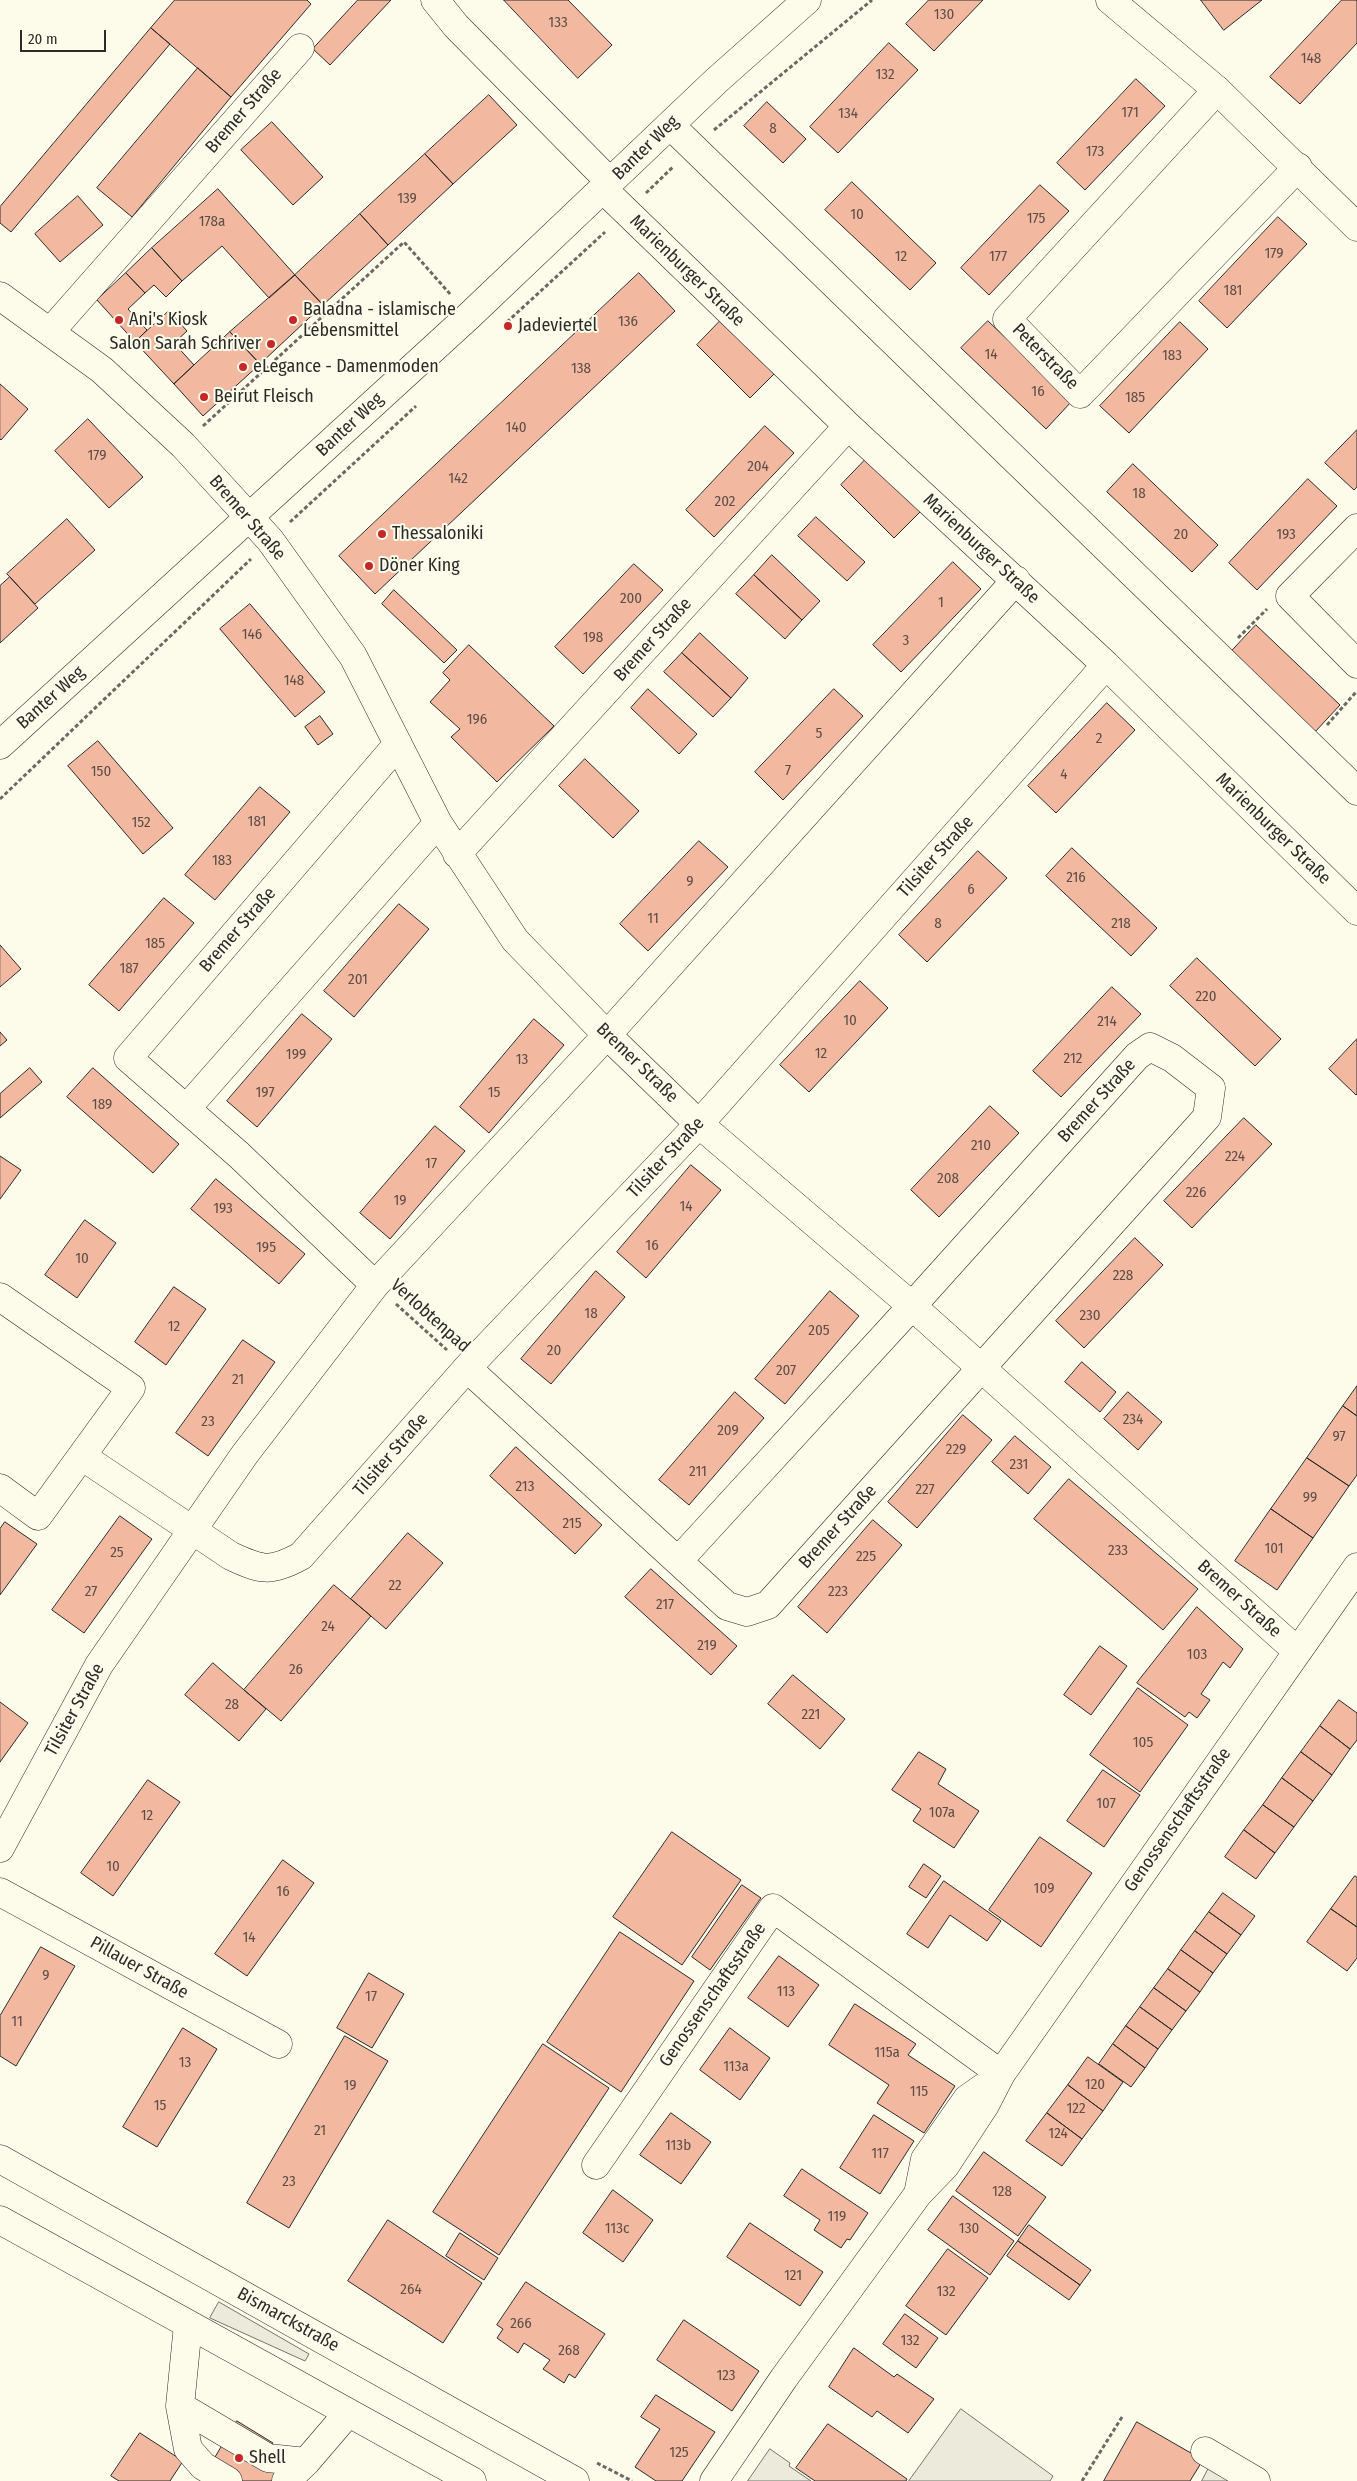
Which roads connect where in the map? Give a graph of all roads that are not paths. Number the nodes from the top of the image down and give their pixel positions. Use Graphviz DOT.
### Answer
graph roads {
  1 [pos="434,0"];
  2 [pos="807,0"];
  3 [pos="1110,0"];
  4 [pos="1137,0"];
  5 [pos="300,48"];
  6 [pos="1217,90"];
  7 [pos="670,125"];
  8 [pos="1298,167"];
  9 [pos="606,186"];
  10 [pos="1357,227"];
  11 [pos="0,296"];
  12 [pos="50,332"];
  13 [pos="848,426"];
  14 [pos="250,517"];
  15 [pos="1357,528"];
  16 [pos="1016,580"];
  17 [pos="1357,664"];
  18 [pos="1106,665"];
  19 [pos="0,744"];
  20 [pos="398,744"];
  21 [pos="1357,791"];
  22 [pos="438,823"];
  23 [pos="457,854"];
  24 [pos="1357,911"];
  25 [pos="607,1035"];
  26 [pos="186,1109"];
  27 [pos="699,1124"];
  28 [pos="375,1285"];
  29 [pos="0,1297"];
  30 [pos="912,1306"];
  31 [pos="981,1367"];
  32 [pos="467,1368"];
  33 [pos="83,1457"];
  34 [pos="0,1488"];
  35 [pos="194,1530"];
  36 [pos="678,1561"];
  37 [pos="1357,1567"];
  38 [pos="1297,1651"];
  39 [pos="0,1848"];
  40 [pos="0,1892"];
  41 [pos="278,2044"];
  42 [pos="1001,2074"];
  43 [pos="0,2159"];
  44 [pos="596,2165"];
  45 [pos="0,2220"];
  46 [pos="188,2325"];
  47 [pos="180,2406"];
  48 [pos="348,2413"];
  49 [pos="1205,2451"];
  50 [pos="306,2462"];
  51 [pos="228,2481"];
  52 [pos="286,2481"];
  53 [pos="472,2481"];
  54 [pos="575,2481"];
  55 [pos="714,2481"];
  56 [pos="1256,2481"];
  1 -- 9 [label="street, Marienburger Straße"];
  2 -- 7 [label="street, Banter Weg"];
  3 -- 6 [label="street"];
  4 -- 6 [label="street"];
  5 -- 12 [label="street, Bremer Straße"];
  6 -- 8 [label="street"];
  6 -- 8 [label="street, Peterstraße"];
  7 -- 9 [label="street, Banter Weg"];
  7 -- 21 [label="street"];
  8 -- 10 [label="street"];
  9 -- 13 [label="street, Marienburger Straße"];
  9 -- 14 [label="street, Banter Weg"];
  11 -- 12 [label="street, Bremer Straße"];
  12 -- 14 [label="street, Bremer Straße"];
  13 -- 16 [label="street, Marienburger Straße"];
  13 -- 23 [label="street, Bremer Straße"];
  14 -- 19 [label="street, Banter Weg"];
  14 -- 20 [label="street, Bremer Straße"];
  15 -- 17 [label="street"];
  16 -- 18 [label="street, Marienburger Straße"];
  16 -- 25 [label="street, Tilsiter Straße"];
  18 -- 24 [label="street, Marienburger Straße"];
  18 -- 27 [label="street, Tilsiter Straße"];
  20 -- 22 [label="street, Bremer Straße"];
  20 -- 26 [label="street, Bremer Straße"];
  22 -- 23 [label="street, Bremer Straße"];
  22 -- 26 [label="street"];
  23 -- 25 [label="street, Bremer Straße"];
  25 -- 27 [label="street, Bremer Straße"];
  25 -- 28 [label="street, Tilsiter Straße"];
  26 -- 28 [label="street, Bremer Straße"];
  27 -- 30 [label="street, Bremer Straße"];
  27 -- 32 [label="street, Tilsiter Straße"];
  28 -- 35 [label="street, Tilsiter Straße"];
  29 -- 33 [label="street"];
  30 -- 31 [label="street, Bremer Straße"];
  30 -- 31 [label="street, Bremer Straße"];
  30 -- 36 [label="street, Bremer Straße"];
  31 -- 36 [label="street, Bremer Straße"];
  31 -- 38 [label="street, Bremer Straße"];
  32 -- 35 [label="street, Tilsiter Straße"];
  32 -- 36 [label="street, Bremer Straße"];
  33 -- 34 [label="street"];
  33 -- 35 [label="street"];
  35 -- 39 [label="street, Tilsiter Straße"];
  37 -- 38 [label="street, Genossenschaftsstraße"];
  38 -- 42 [label="street, Genossenschaftsstraße"];
  40 -- 41 [label="street, Pillauer Straße"];
  42 -- 44 [label="street, Genossenschaftsstraße"];
  42 -- 55 [label="street, Genossenschaftsstraße"];
  43 -- 54 [label="street, Bismarckstraße"];
  45 -- 46 [label="street"];
  46 -- 47 [label="street"];
  46 -- 48 [label="street"];
  47 -- 50 [label="street"];
  47 -- 51 [label="street"];
  48 -- 50 [label="street"];
  48 -- 53 [label="street"];
  49 -- 56 [label="street"];
  50 -- 52 [label="street"];
}
